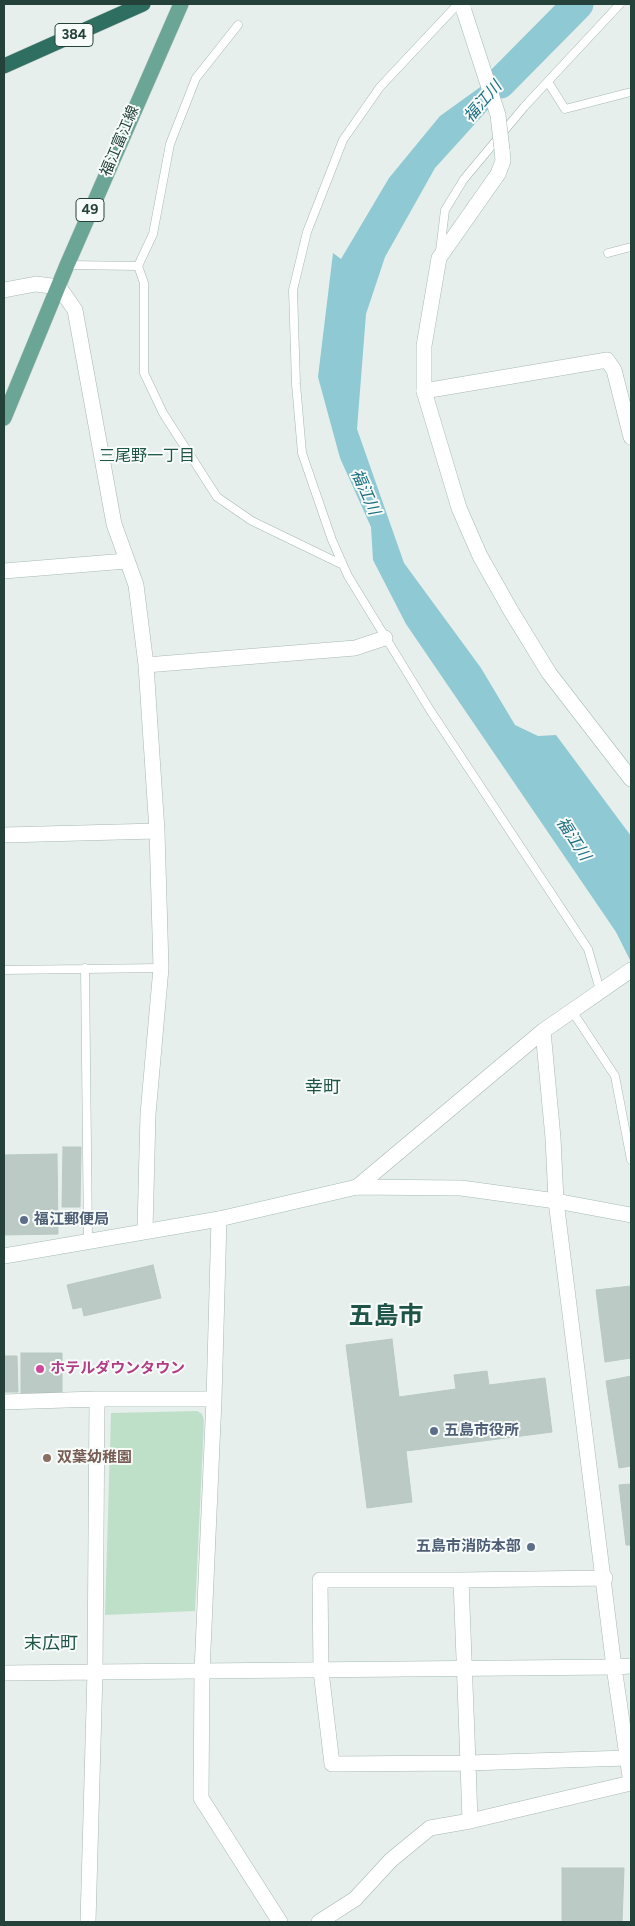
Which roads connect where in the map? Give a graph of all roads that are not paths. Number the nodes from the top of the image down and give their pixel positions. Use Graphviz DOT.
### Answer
graph roads {
  1 [pos="143,4"];
  2 [pos="180,4"];
  3 [pos="620,4"];
  4 [pos="461,6"];
  5 [pos="238,25"];
  6 [pos="4,66"];
  7 [pos="548,82"];
  8 [pos="631,92"];
  9 [pos="631,247"];
  10 [pos="608,253"];
  11 [pos="439,258"];
  12 [pos="67,265"];
  13 [pos="138,266"];
  14 [pos="59,287"];
  15 [pos="4,290"];
  16 [pos="424,390"];
  17 [pos="4,418"];
  18 [pos="631,437"];
  19 [pos="126,561"];
  20 [pos="343,565"];
  21 [pos="4,571"];
  22 [pos="384,638"];
  23 [pos="146,665"];
  24 [pos="631,779"];
  25 [pos="157,831"];
  26 [pos="4,835"];
  27 [pos="85,968"];
  28 [pos="161,968"];
  29 [pos="4,970"];
  30 [pos="631,970"];
  31 [pos="606,986"];
  32 [pos="572,1011"];
  33 [pos="543,1031"];
  34 [pos="631,1160"];
  35 [pos="357,1187"];
  36 [pos="556,1201"];
  37 [pos="631,1215"];
  38 [pos="219,1219"];
  39 [pos="145,1230"];
  40 [pos="88,1240"];
  41 [pos="4,1256"];
  42 [pos="97,1399"];
  43 [pos="214,1399"];
  44 [pos="4,1402"];
  45 [pos="604,1578"];
  46 [pos="461,1580"];
  47 [pos="631,1666"];
  48 [pos="614,1667"];
  49 [pos="464,1669"];
  50 [pos="321,1670"];
  51 [pos="95,1672"];
  52 [pos="202,1672"];
  53 [pos="4,1673"];
  54 [pos="628,1758"];
  55 [pos="468,1763"];
  56 [pos="631,1783"];
  57 [pos="470,1821"];
  58 [pos="88,1922"];
  59 [pos="280,1922"];
  60 [pos="319,1922"];
  1 -- 6 [label="highway, 384"];
  2 -- 12 [label="main road, 福江富江線 / 49"];
  3 -- 7 [label="lane"];
  4 -- 11 [label="street, bridge"];
  4 -- 20 [label="lane"];
  5 -- 13 [label="lane"];
  7 -- 8 [label="lane"];
  7 -- 11 [label="lane"];
  9 -- 10 [label="lane"];
  11 -- 16 [label="street"];
  12 -- 13 [label="lane"];
  12 -- 14 [label="main road, 福江富江線 / 49"];
  13 -- 20 [label="lane"];
  14 -- 15 [label="street"];
  14 -- 17 [label="main road, 福江富江線 / 49"];
  14 -- 19 [label="street"];
  16 -- 18 [label="street"];
  16 -- 24 [label="street"];
  19 -- 21 [label="street"];
  19 -- 23 [label="street"];
  20 -- 22 [label="lane"];
  22 -- 23 [label="street"];
  22 -- 31 [label="lane"];
  23 -- 25 [label="street"];
  25 -- 26 [label="street"];
  25 -- 28 [label="street"];
  27 -- 28 [label="lane"];
  27 -- 29 [label="lane"];
  27 -- 40 [label="lane"];
  28 -- 39 [label="street"];
  30 -- 31 [label="street"];
  31 -- 32 [label="street"];
  32 -- 33 [label="street"];
  32 -- 34 [label="lane"];
  33 -- 35 [label="street"];
  33 -- 36 [label="street"];
  35 -- 36 [label="street"];
  35 -- 38 [label="street"];
  36 -- 37 [label="street"];
  36 -- 45 [label="street"];
  38 -- 39 [label="street"];
  38 -- 43 [label="street"];
  39 -- 40 [label="street"];
  40 -- 41 [label="street"];
  42 -- 43 [label="street"];
  42 -- 44 [label="street"];
  42 -- 51 [label="street"];
  43 -- 52 [label="street"];
  45 -- 46 [label="street"];
  45 -- 48 [label="street"];
  46 -- 49 [label="street"];
  46 -- 50 [label="street"];
  47 -- 48 [label="street"];
  48 -- 49 [label="street"];
  48 -- 54 [label="street"];
  49 -- 50 [label="street"];
  49 -- 55 [label="street"];
  50 -- 52 [label="street"];
  50 -- 55 [label="street"];
  51 -- 52 [label="street"];
  51 -- 53 [label="street"];
  51 -- 58 [label="street"];
  52 -- 59 [label="street"];
  54 -- 55 [label="street"];
  54 -- 56 [label="street"];
  55 -- 57 [label="street"];
  56 -- 57 [label="street"];
  57 -- 60 [label="street"];
}
